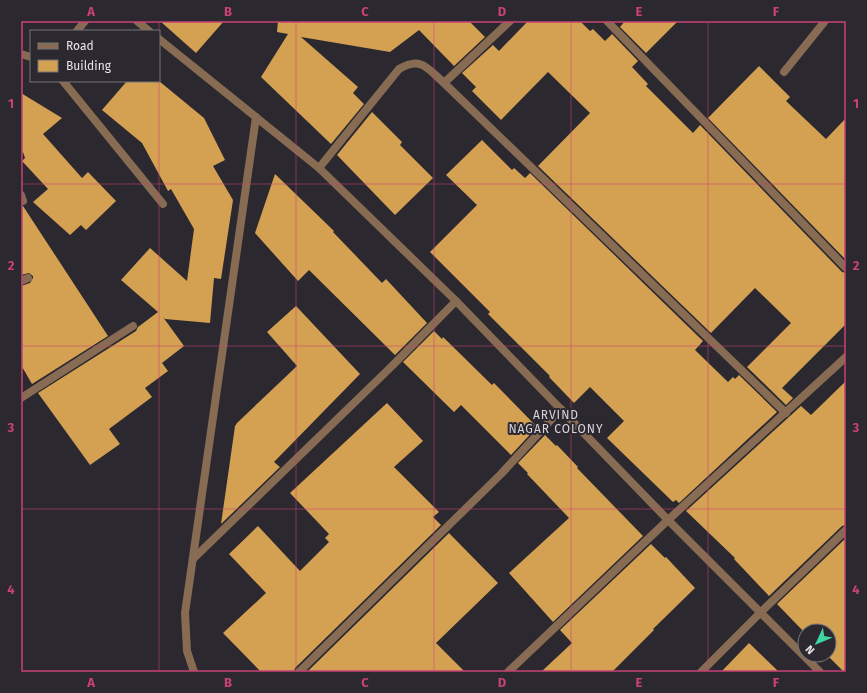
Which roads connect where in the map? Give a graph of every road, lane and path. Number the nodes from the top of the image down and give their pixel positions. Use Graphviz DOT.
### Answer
graph roads {
  1 [pos="85,21"];
  2 [pos="137,21"];
  3 [pos="510,21"];
  4 [pos="607,21"];
  5 [pos="825,21"];
  6 [pos="78,30"];
  7 [pos="148,30"];
  8 [pos="160,40"];
  9 [pos="784,72"];
  10 [pos="64,82"];
  11 [pos="444,83"];
  12 [pos="256,117"];
  13 [pos="319,168"];
  14 [pos="163,204"];
  15 [pos="846,268"];
  16 [pos="456,301"];
  17 [pos="133,326"];
  18 [pos="846,357"];
  19 [pos="21,398"];
  20 [pos="561,409"];
  21 [pos="786,413"];
  22 [pos="668,520"];
  23 [pos="846,530"];
  24 [pos="193,559"];
  25 [pos="761,612"];
  26 [pos="194,672"];
  27 [pos="299,672"];
  28 [pos="508,672"];
  29 [pos="701,672"];
  30 [pos="820,672"];
  1 -- 6 [label="street"];
  2 -- 7 [label="street"];
  3 -- 11 [label="street"];
  4 -- 15 [label="street"];
  5 -- 9 [label="street"];
  8 -- 12 [label="street"];
  10 -- 14 [label="street"];
  11 -- 13 [label="street"];
  11 -- 21 [label="street"];
  12 -- 13 [label="street"];
  12 -- 24 [label="street"];
  13 -- 16 [label="street"];
  16 -- 20 [label="street"];
  16 -- 24 [label="street"];
  17 -- 19 [label="street"];
  18 -- 21 [label="street"];
  20 -- 22 [label="street"];
  20 -- 27 [label="street"];
  21 -- 22 [label="street"];
  22 -- 25 [label="street"];
  22 -- 28 [label="street"];
  23 -- 25 [label="street"];
  24 -- 26 [label="street"];
  25 -- 29 [label="street"];
  25 -- 30 [label="street"];
}
